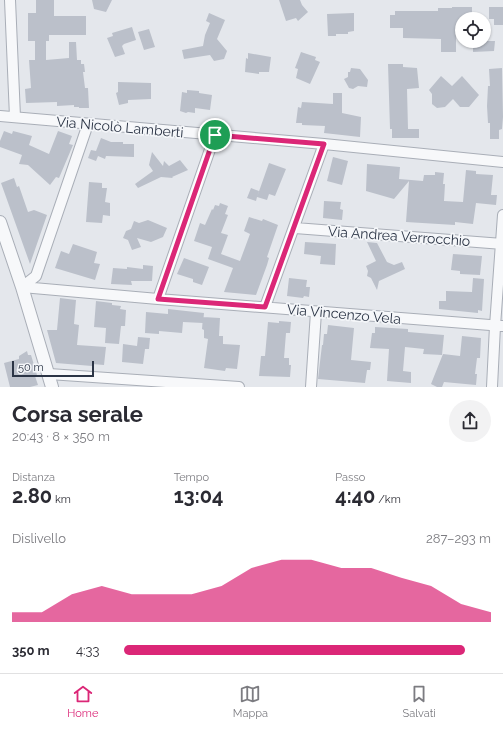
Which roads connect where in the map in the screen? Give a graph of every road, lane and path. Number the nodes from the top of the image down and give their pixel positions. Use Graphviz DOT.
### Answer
graph roads {
  1 [pos="10,0"];
  2 [pos="0,116"];
  3 [pos="15,117"];
  4 [pos="88,124"];
  5 [pos="215,135"];
  6 [pos="324,144"];
  7 [pos="503,162"];
  8 [pos="503,215"];
  9 [pos="0,222"];
  10 [pos="295,228"];
  11 [pos="502,244"];
  12 [pos="36,276"];
  13 [pos="22,287"];
  14 [pos="42,289"];
  15 [pos="158,299"];
  16 [pos="265,307"];
  17 [pos="316,312"];
  18 [pos="499,326"];
  19 [pos="49,374"];
  20 [pos="52,387"];
  21 [pos="239,387"];
  22 [pos="311,387"];
  23 [pos="492,387"];
  1 -- 3 [label="street"];
  2 -- 3 [label="street, Via Nicolò Lamberti"];
  3 -- 4 [label="street, Via Nicolò Lamberti"];
  4 -- 5 [label="street, Via Nicolò Lamberti"];
  4 -- 12 [label="street"];
  5 -- 6 [label="street, Via Nicolò Lamberti"];
  5 -- 15 [label="street"];
  6 -- 7 [label="street, Via Nicolò Lamberti"];
  6 -- 10 [label="street"];
  8 -- 11 [label="street"];
  9 -- 13 [label="street"];
  10 -- 11 [label="street, Via Andrea Verrocchio"];
  10 -- 16 [label="street"];
  11 -- 18 [label="street"];
  12 -- 13 [label="street"];
  12 -- 14 [label="street"];
  13 -- 14 [label="street, Via Vincenzo Vela"];
  13 -- 19 [label="street"];
  14 -- 15 [label="street, Via Vincenzo Vela"];
  15 -- 16 [label="street, Via Vincenzo Vela"];
  16 -- 17 [label="street, Via Vincenzo Vela"];
  17 -- 18 [label="street, Via Vincenzo Vela"];
  17 -- 22 [label="street"];
  18 -- 23 [label="street"];
  19 -- 20 [label="street"];
  19 -- 21 [label="street"];
}
